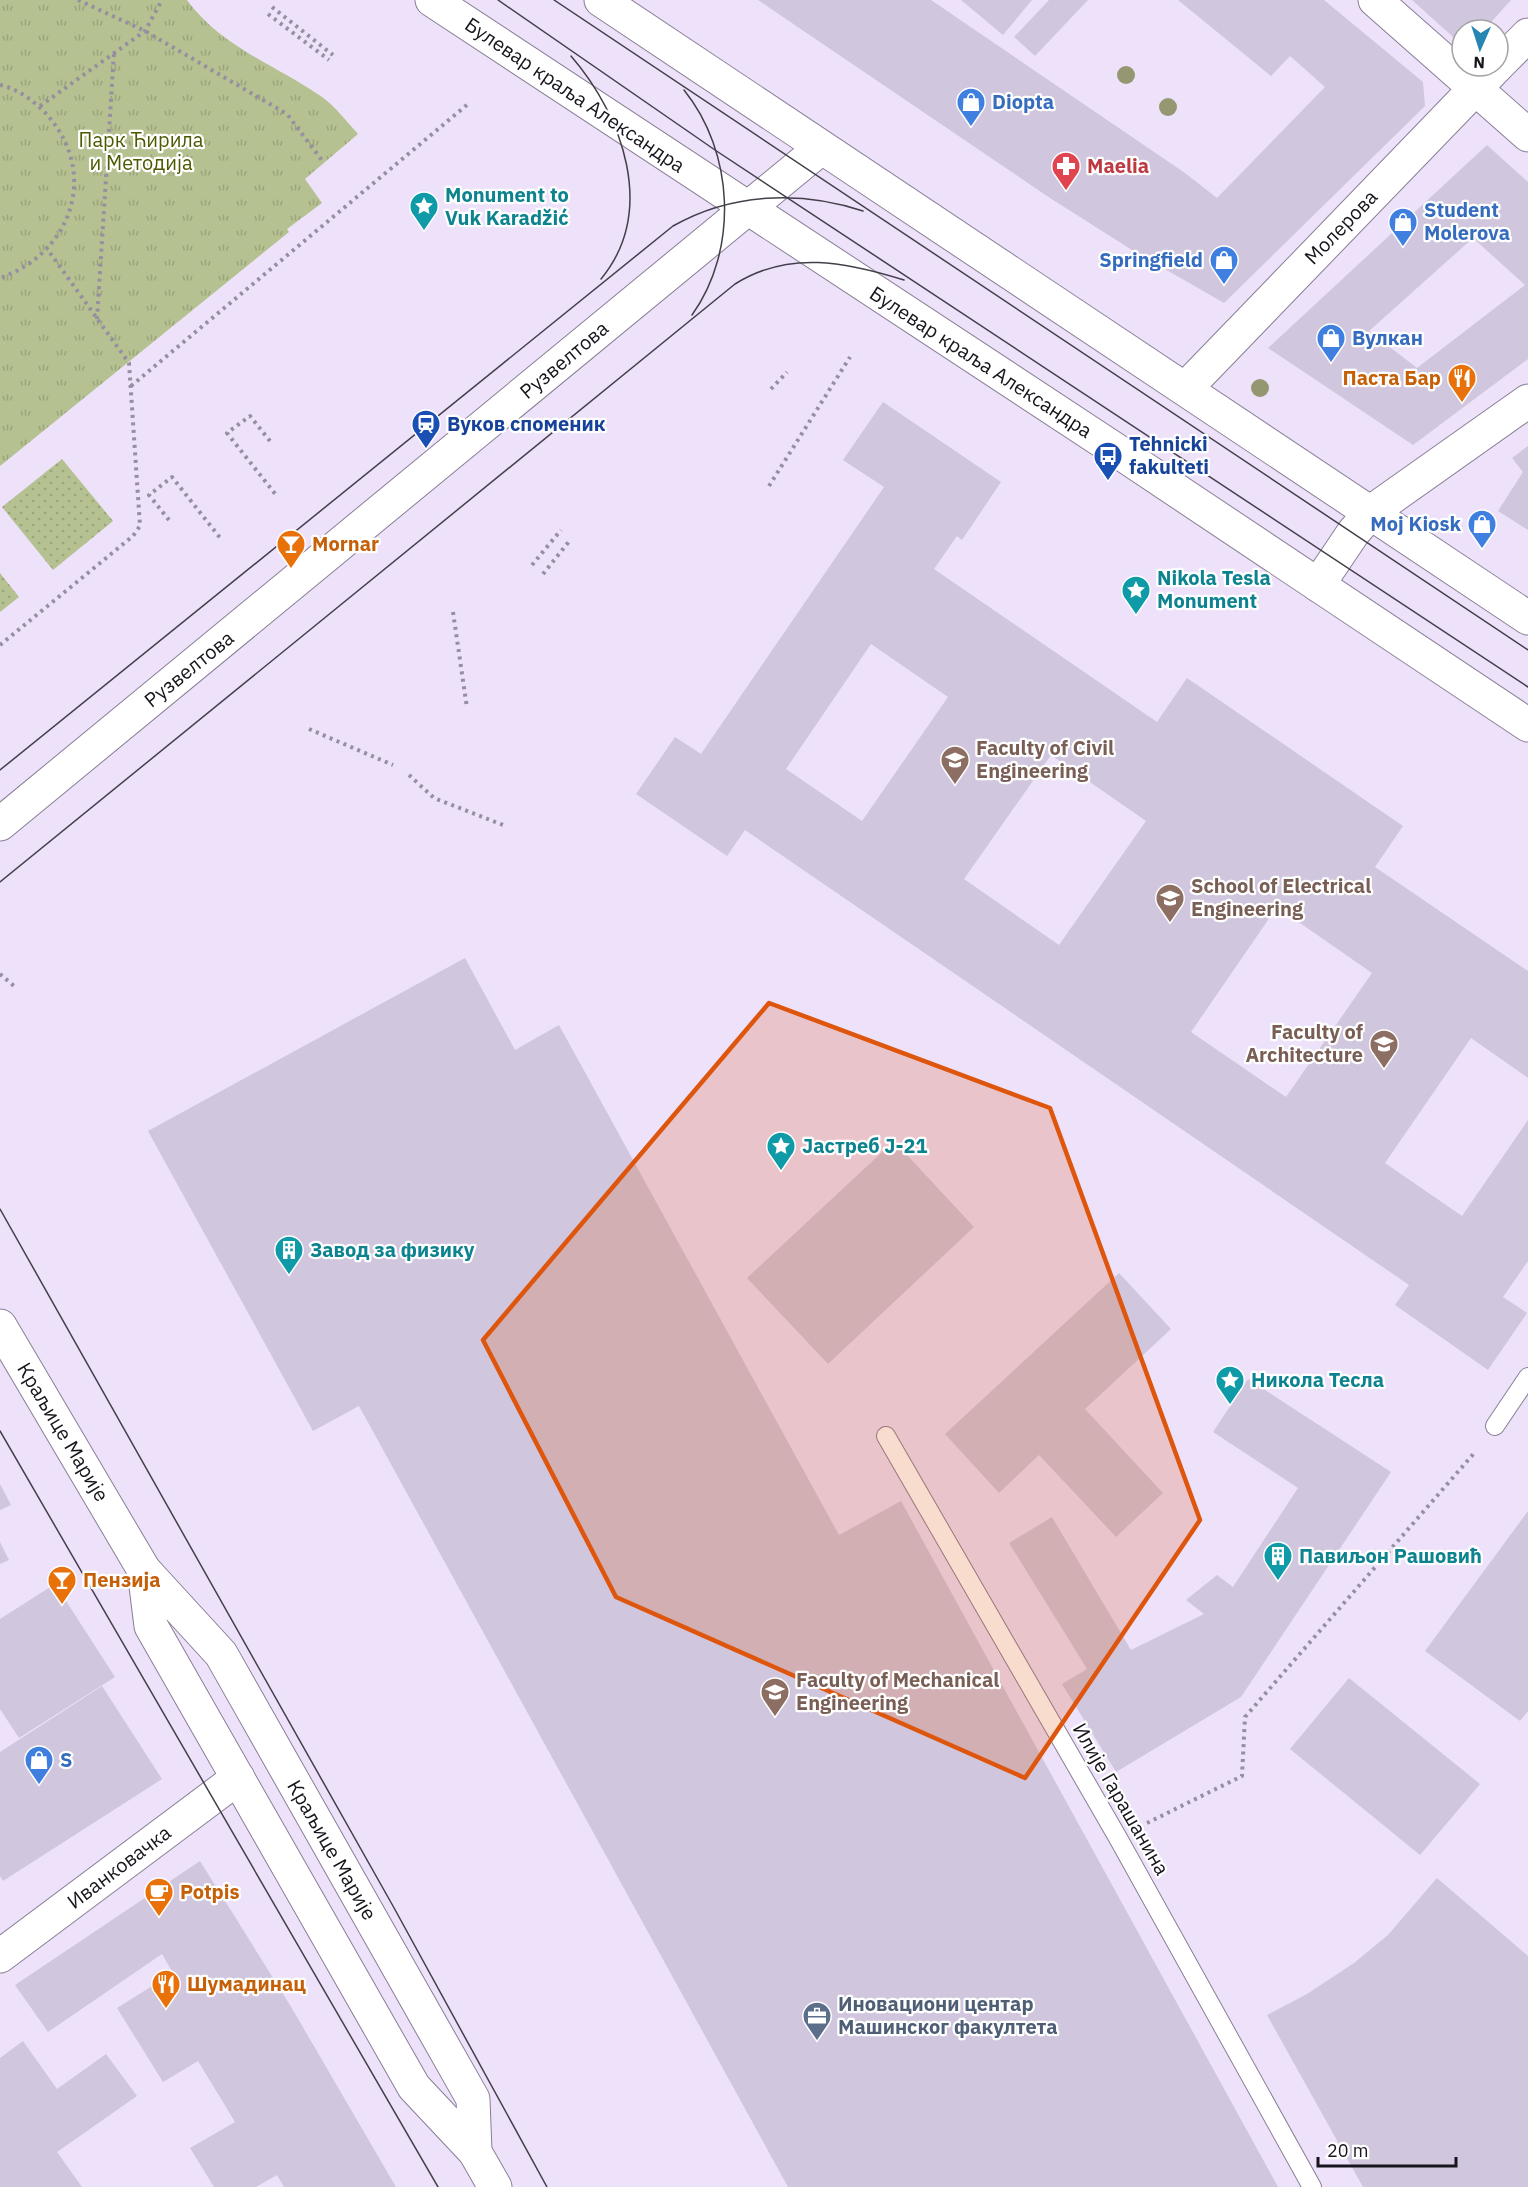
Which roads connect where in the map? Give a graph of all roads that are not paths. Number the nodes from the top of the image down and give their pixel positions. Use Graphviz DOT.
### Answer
graph roads {
  1 [pos="432,0"];
  2 [pos="601,0"];
  3 [pos="1375,0"];
  4 [pos="1528,35"];
  5 [pos="1450,48"];
  6 [pos="1510,53"];
  7 [pos="1485,78"];
  8 [pos="1493,78"];
  9 [pos="1528,135"];
  10 [pos="821,148"];
  11 [pos="748,209"];
  12 [pos="1186,388"];
  13 [pos="1528,401"];
  14 [pos="1371,512"];
  15 [pos="1318,585"];
  16 [pos="1528,618"];
  17 [pos="1528,725"];
  18 [pos="0,824"];
  19 [pos="0,1326"];
  20 [pos="1528,1377"];
  21 [pos="1494,1426"];
  22 [pos="886,1436"];
  23 [pos="144,1570"];
  24 [pos="238,1778"];
  25 [pos="0,1956"];
  26 [pos="475,2152"];
  27 [pos="495,2187"];
  28 [pos="1312,2187"];
  1 -- 11 [label="main road, Булевар краља Александра"];
  2 -- 10 [label="main road"];
  3 -- 5 [label="main road"];
  4 -- 6 [label="main road, Молерова"];
  7 -- 12 [label="main road, Молерова"];
  8 -- 9 [label="main road"];
  10 -- 11 [label="main road, Рузвелтова"];
  10 -- 12 [label="main road"];
  11 -- 15 [label="main road, Булевар краља Александра"];
  11 -- 18 [label="main road, Рузвелтова"];
  12 -- 14 [label="main road"];
  13 -- 14 [label="main road"];
  14 -- 15 [label="main road"];
  14 -- 16 [label="main road"];
  15 -- 17 [label="main road, Булевар краља Александра"];
  19 -- 23 [label="main road, Краљице Марије"];
  20 -- 21 [label="lane"];
  22 -- 28 [label="lane, Илије Гарашанина"];
  23 -- 24 [label="main road, Краљице Марије"];
  23 -- 26 [label="main road, Краљице Марије"];
  24 -- 25 [label="main road, Иванковачка"];
  24 -- 26 [label="main road, Краљице Марије"];
  26 -- 27 [label="main road, Краљице Марије"];
}
